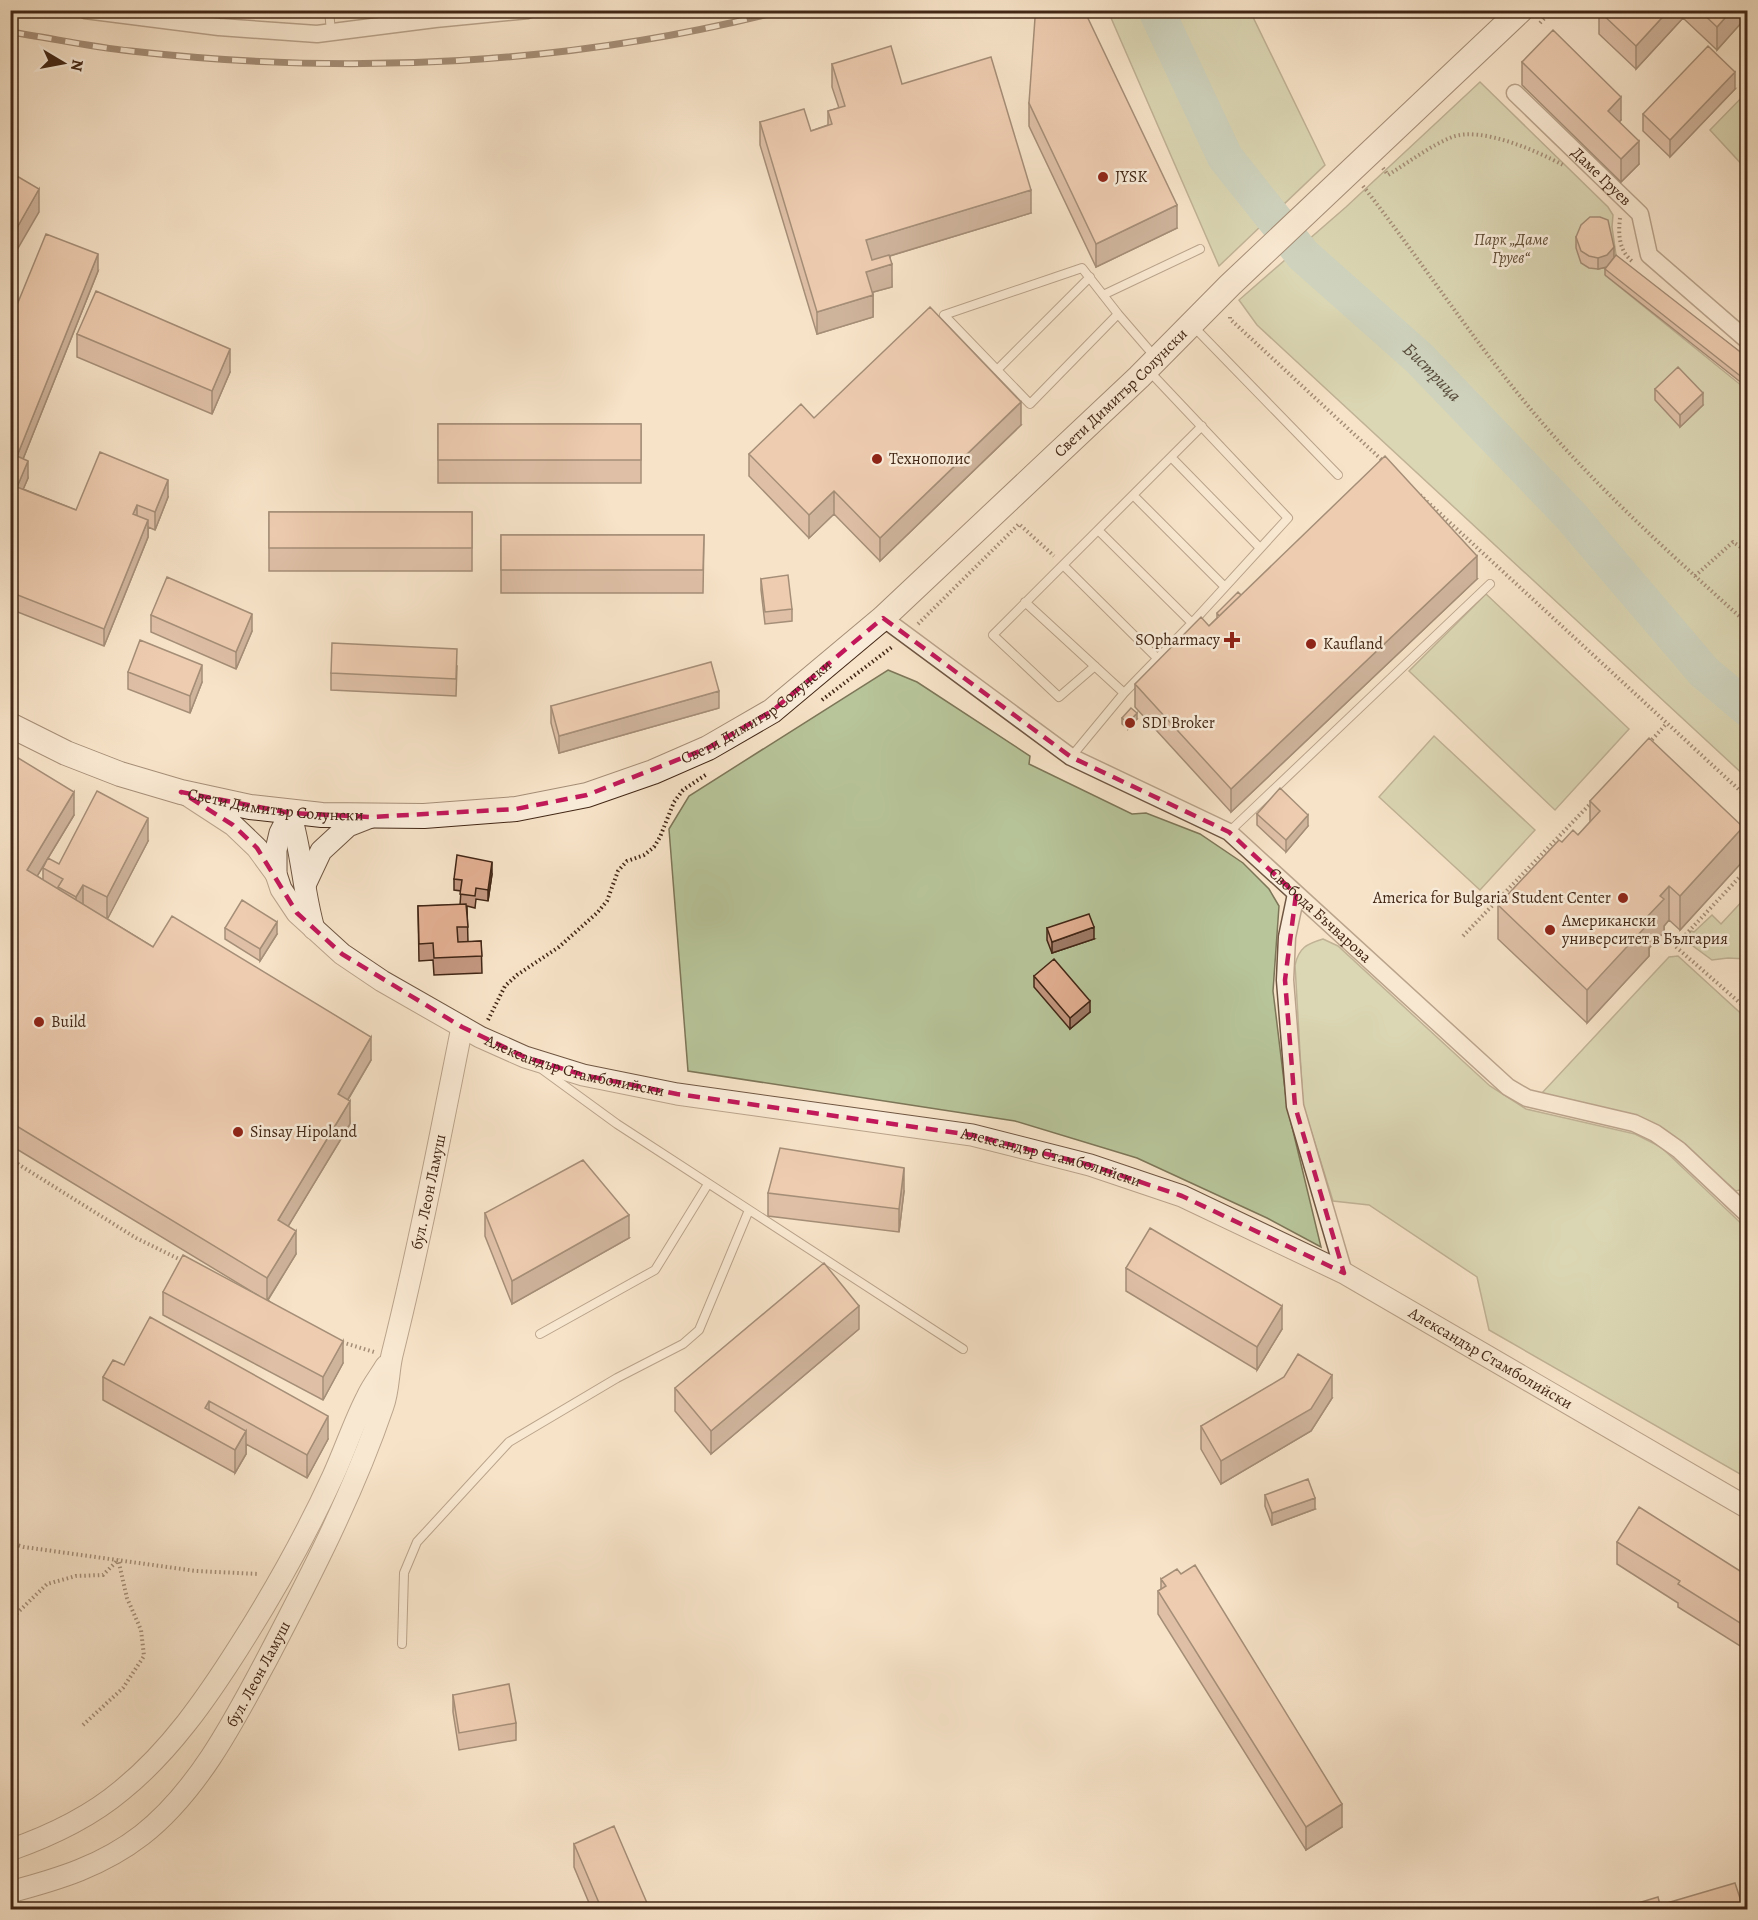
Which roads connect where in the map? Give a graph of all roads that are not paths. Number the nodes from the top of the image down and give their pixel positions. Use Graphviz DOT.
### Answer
graph roads {
  1 [pos="85,10"];
  2 [pos="329,10"];
  3 [pos="528,10"];
  4 [pos="1521,10"];
  5 [pos="331,32"];
  6 [pos="1515,93"];
  7 [pos="1200,249"];
  8 [pos="1090,278"];
  9 [pos="1103,295"];
  10 [pos="1118,314"];
  11 [pos="1191,324"];
  12 [pos="1748,341"];
  13 [pos="1151,363"];
  14 [pos="997,370"];
  15 [pos="1202,426"];
  16 [pos="1172,457"];
  17 [pos="1338,476"];
  18 [pos="1133,495"];
  19 [pos="1098,530"];
  20 [pos="1260,548"];
  21 [pos="1063,565"];
  22 [pos="1490,584"];
  23 [pos="1225,587"];
  24 [pos="1025,602"];
  25 [pos="883,618"];
  26 [pos="1192,623"];
  27 [pos="1157,658"];
  28 [pos="1095,666"];
  29 [pos="1124,693"];
  30 [pos="10,725"];
  31 [pos="1071,757"];
  32 [pos="181,792"];
  33 [pos="290,813"];
  34 [pos="371,817"];
  35 [pos="1229,831"];
  36 [pos="276,874"];
  37 [pos="304,888"];
  38 [pos="1296,894"];
  39 [pos="315,929"];
  40 [pos="471,1032"];
  41 [pos="525,1057"];
  42 [pos="708,1184"];
  43 [pos="749,1210"];
  44 [pos="1748,1215"];
  45 [pos="1344,1273"];
  46 [pos="540,1334"];
  47 [pos="963,1349"];
  48 [pos="392,1358"];
  49 [pos="1748,1509"];
  50 [pos="402,1644"];
  51 [pos="10,1850"];
  52 [pos="10,1892"];
  1 -- 5 [label="street"];
  2 -- 5 [label="lane"];
  3 -- 5 [label="street"];
  4 -- 11 [label="main road, Свети Димитър Солунски"];
  6 -- 12 [label="street, Даме Груев"];
  7 -- 9 [label="lane"];
  8 -- 9 [label="lane"];
  8 -- 14 [label="lane"];
  8 -- 14 [label="lane"];
  9 -- 10 [label="lane"];
  10 -- 13 [label="lane"];
  10 -- 14 [label="lane"];
  11 -- 13 [label="main road, Свети Димитър Солунски"];
  11 -- 17 [label="lane"];
  13 -- 15 [label="lane"];
  13 -- 25 [label="main road, Свети Димитър Солунски"];
  15 -- 16 [label="lane"];
  15 -- 20 [label="lane"];
  16 -- 18 [label="lane"];
  16 -- 20 [label="lane"];
  18 -- 19 [label="lane"];
  18 -- 23 [label="lane"];
  19 -- 21 [label="lane"];
  19 -- 26 [label="lane"];
  20 -- 23 [label="lane"];
  21 -- 24 [label="lane"];
  21 -- 27 [label="lane"];
  22 -- 35 [label="lane"];
  23 -- 26 [label="lane"];
  24 -- 28 [label="lane"];
  24 -- 28 [label="lane"];
  25 -- 31 [label="street, Свобода Бъчварова"];
  25 -- 34 [label="main road, Свети Димитър Солунски"];
  26 -- 27 [label="lane"];
  27 -- 29 [label="lane"];
  28 -- 29 [label="lane"];
  29 -- 31 [label="lane"];
  30 -- 32 [label="main road, Свети Димитър Солунски"];
  31 -- 35 [label="street, Свобода Бъчварова"];
  32 -- 33 [label="main road, Свети Димитър Солунски"];
  32 -- 36 [label="street"];
  33 -- 34 [label="main road, Свети Димитър Солунски"];
  33 -- 36 [label="street"];
  33 -- 37 [label="street"];
  34 -- 37 [label="street"];
  35 -- 38 [label="street, Свобода Бъчварова"];
  36 -- 39 [label="street, Александър Стамболийски"];
  37 -- 39 [label="street"];
  38 -- 44 [label="street, Свобода Бъчварова"];
  38 -- 45 [label="street"];
  39 -- 40 [label="street, Александър Стамболийски"];
  40 -- 41 [label="street, Александър Стамболийски"];
  40 -- 48 [label="street, бул. Леон Ламуш"];
  41 -- 42 [label="lane"];
  41 -- 45 [label="street, Александър Стамболийски"];
  42 -- 43 [label="lane"];
  42 -- 46 [label="lane"];
  43 -- 47 [label="lane"];
  43 -- 50 [label="lane"];
  45 -- 49 [label="street, Александър Стамболийски"];
  48 -- 51 [label="street, бул. Леон Ламуш"];
  48 -- 52 [label="street, бул. Леон Ламуш"];
}
